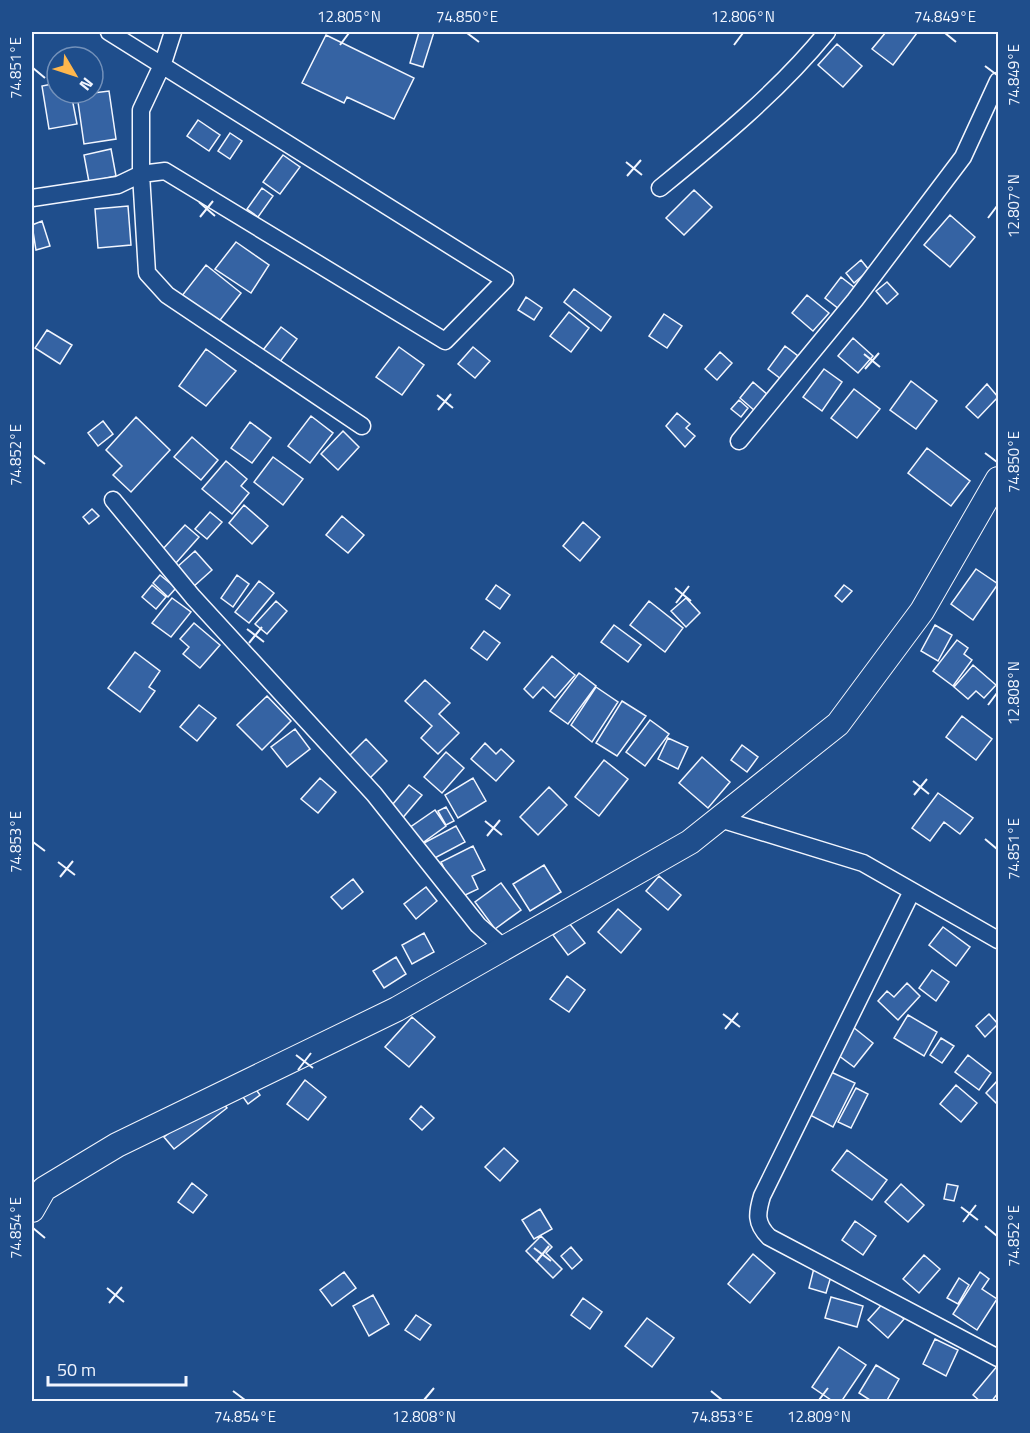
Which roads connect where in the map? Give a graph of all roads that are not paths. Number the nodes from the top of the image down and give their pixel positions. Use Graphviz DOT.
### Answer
graph roads {
  1 [pos="109,32"];
  2 [pos="173,32"];
  3 [pos="827,32"];
  4 [pos="163,63"];
  5 [pos="999,81"];
  6 [pos="141,174"];
  7 [pos="660,188"];
  8 [pos="32,198"];
  9 [pos="362,426"];
  10 [pos="740,441"];
  11 [pos="999,479"];
  12 [pos="113,500"];
  13 [pos="720,819"];
  14 [pos="912,891"];
  15 [pos="999,940"];
  16 [pos="504,948"];
  17 [pos="32,1210"];
  18 [pos="999,1358"];
  1 -- 4 [label="street"];
  2 -- 4 [label="street"];
  3 -- 7 [label="street"];
  4 -- 6 [label="street"];
  4 -- 6 [label="street"];
  5 -- 10 [label="street"];
  6 -- 8 [label="street"];
  6 -- 9 [label="street"];
  11 -- 13 [label="street"];
  12 -- 16 [label="street"];
  13 -- 14 [label="street"];
  13 -- 16 [label="street"];
  14 -- 15 [label="street"];
  14 -- 18 [label="street"];
  16 -- 17 [label="street"];
}
